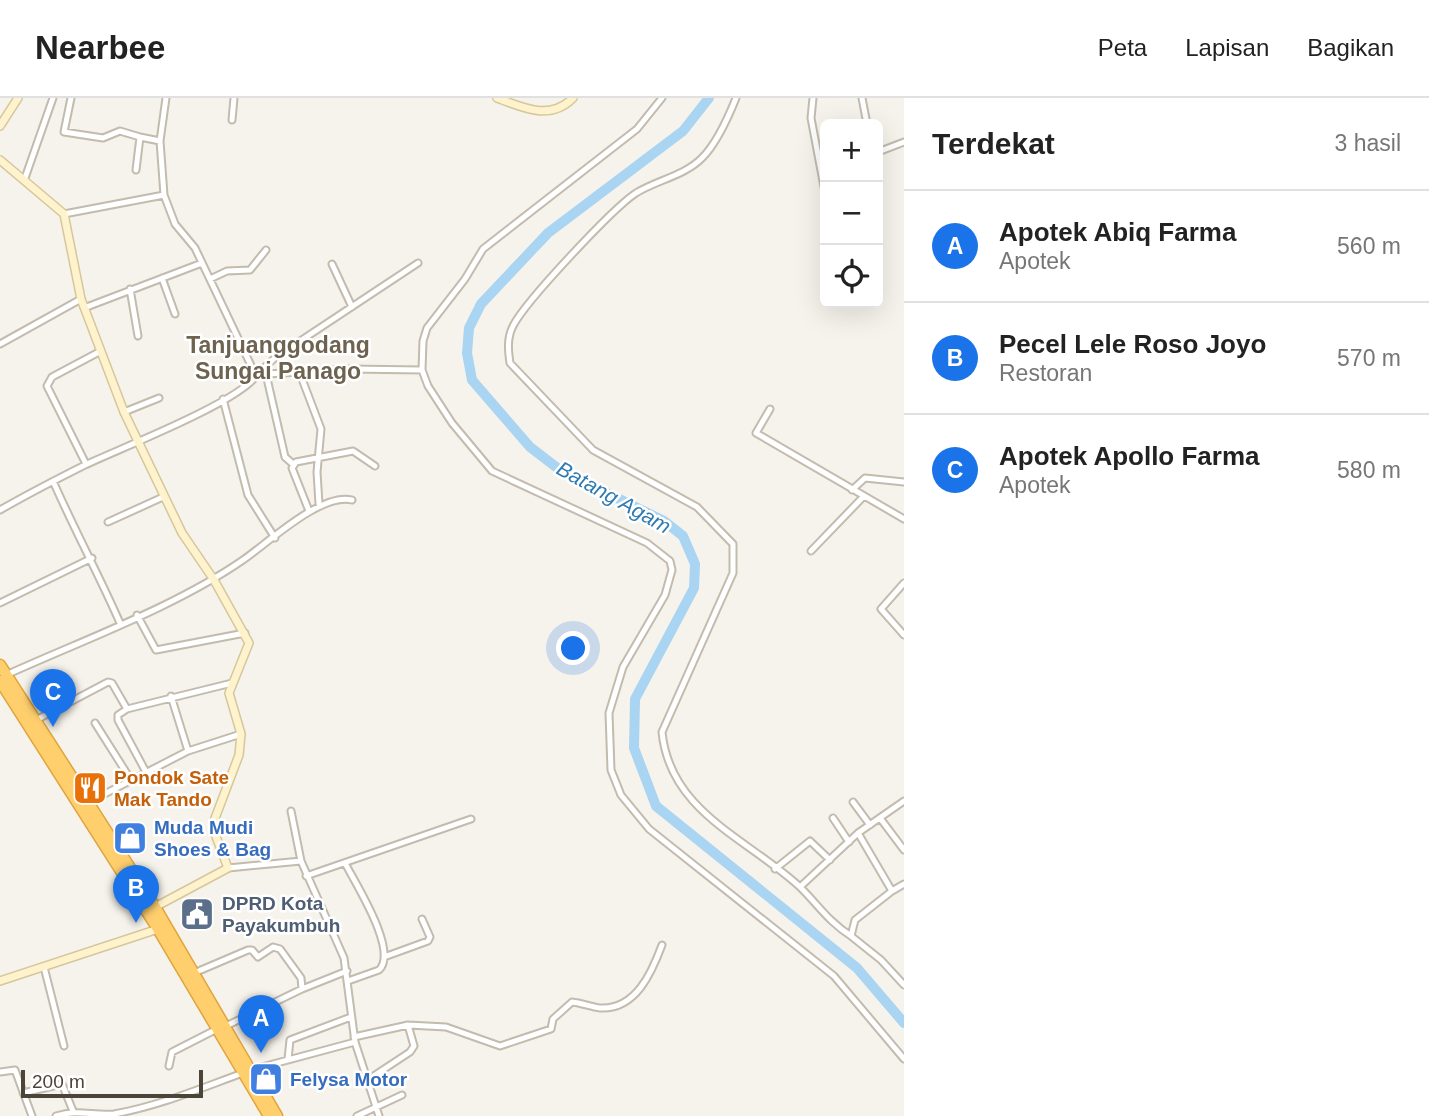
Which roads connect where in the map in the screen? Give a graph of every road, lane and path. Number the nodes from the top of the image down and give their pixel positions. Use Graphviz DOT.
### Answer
graph roads {
  1 [pos="18,98"];
  2 [pos="53,98"];
  3 [pos="71,98"];
  4 [pos="166,98"];
  5 [pos="234,98"];
  6 [pos="497,98"];
  7 [pos="573,98"];
  8 [pos="662,98"];
  9 [pos="736,98"];
  10 [pos="813,98"];
  11 [pos="862,98"];
  12 [pos="866,119"];
  13 [pos="232,120"];
  14 [pos="0,126"];
  15 [pos="140,137"];
  16 [pos="160,141"];
  17 [pos="904,142"];
  18 [pos="883,150"];
  19 [pos="0,160"];
  20 [pos="136,170"];
  21 [pos="25,178"];
  22 [pos="823,182"];
  23 [pos="164,195"];
  24 [pos="64,214"];
  25 [pos="266,250"];
  26 [pos="202,263"];
  27 [pos="418,263"];
  28 [pos="332,264"];
  29 [pos="162,278"];
  30 [pos="209,279"];
  31 [pos="130,289"];
  32 [pos="81,299"];
  33 [pos="352,307"];
  34 [pos="84,308"];
  35 [pos="175,314"];
  36 [pos="138,336"];
  37 [pos="0,344"];
  38 [pos="99,352"];
  39 [pos="422,370"];
  40 [pos="257,371"];
  41 [pos="299,372"];
  42 [pos="267,374"];
  43 [pos="159,398"];
  44 [pos="223,399"];
  45 [pos="769,409"];
  46 [pos="124,412"];
  47 [pos="137,441"];
  48 [pos="317,457"];
  49 [pos="86,464"];
  50 [pos="293,464"];
  51 [pos="375,466"];
  52 [pos="52,481"];
  53 [pos="904,482"];
  54 [pos="852,490"];
  55 [pos="864,496"];
  56 [pos="163,497"];
  57 [pos="0,500"];
  58 [pos="352,500"];
  59 [pos="320,504"];
  60 [pos="2,509"];
  61 [pos="309,511"];
  62 [pos="904,519"];
  63 [pos="108,523"];
  64 [pos="275,538"];
  65 [pos="811,551"];
  66 [pos="92,558"];
  67 [pos="214,580"];
  68 [pos="904,583"];
  69 [pos="0,603"];
  70 [pos="137,615"];
  71 [pos="120,623"];
  72 [pos="245,633"];
  73 [pos="904,635"];
  74 [pos="0,664"];
  75 [pos="3,678"];
  76 [pos="232,683"];
  77 [pos="172,696"];
  78 [pos="127,709"];
  79 [pos="36,720"];
  80 [pos="95,723"];
  81 [pos="241,734"];
  82 [pos="188,751"];
  83 [pos="54,756"];
  84 [pos="146,772"];
  85 [pos="131,780"];
  86 [pos="69,781"];
  87 [pos="89,802"];
  88 [pos="853,802"];
  89 [pos="904,802"];
  90 [pos="291,811"];
  91 [pos="833,818"];
  92 [pos="880,818"];
  93 [pos="471,819"];
  94 [pos="870,825"];
  95 [pos="858,833"];
  96 [pos="849,842"];
  97 [pos="904,850"];
  98 [pos="830,860"];
  99 [pos="301,861"];
  100 [pos="345,863"];
  101 [pos="228,868"];
  102 [pos="775,869"];
  103 [pos="306,876"];
  104 [pos="904,884"];
  105 [pos="800,887"];
  106 [pos="892,891"];
  107 [pos="155,907"];
  108 [pos="422,919"];
  109 [pos="158,929"];
  110 [pos="851,936"];
  111 [pos="662,945"];
  112 [pos="384,957"];
  113 [pos="44,967"];
  114 [pos="347,971"];
  115 [pos="194,973"];
  116 [pos="0,981"];
  117 [pos="348,981"];
  118 [pos="904,985"];
  119 [pos="302,989"];
  120 [pos="351,1017"];
  121 [pos="408,1025"];
  122 [pos="222,1028"];
  123 [pos="354,1040"];
  124 [pos="64,1046"];
  125 [pos="288,1059"];
  126 [pos="904,1059"];
  127 [pos="169,1066"];
  128 [pos="247,1071"];
  129 [pos="0,1072"];
  130 [pos="366,1082"];
  131 [pos="23,1093"];
  132 [pos="402,1095"];
  133 [pos="375,1107"];
  134 [pos="139,1109"];
  135 [pos="73,1111"];
  136 [pos="110,1115"];
  137 [pos="32,1116"];
  138 [pos="56,1116"];
  139 [pos="141,1116"];
  140 [pos="269,1116"];
  141 [pos="277,1116"];
  142 [pos="357,1116"];
  143 [pos="379,1116"];
  1 -- 14 [label="street"];
  2 -- 21 [label="street"];
  3 -- 15 [label="street"];
  4 -- 16 [label="street"];
  5 -- 13 [label="street"];
  6 -- 7 [label="street"];
  8 -- 39 [label="street"];
  9 -- 102 [label="street"];
  10 -- 22 [label="street"];
  11 -- 12 [label="street"];
  15 -- 16 [label="street"];
  15 -- 20 [label="street"];
  16 -- 23 [label="street"];
  17 -- 18 [label="street"];
  19 -- 21 [label="street"];
  21 -- 24 [label="street"];
  23 -- 24 [label="street"];
  23 -- 26 [label="street"];
  24 -- 32 [label="street"];
  25 -- 30 [label="street"];
  26 -- 29 [label="street"];
  26 -- 30 [label="street"];
  27 -- 33 [label="street"];
  28 -- 33 [label="street"];
  29 -- 31 [label="street"];
  29 -- 35 [label="street"];
  30 -- 40 [label="street"];
  31 -- 34 [label="street"];
  31 -- 36 [label="street"];
  32 -- 34 [label="street"];
  32 -- 37 [label="street"];
  33 -- 40 [label="street"];
  34 -- 38 [label="street"];
  38 -- 46 [label="street"];
  38 -- 49 [label="street"];
  39 -- 41 [label="street"];
  39 -- 126 [label="street"];
  40 -- 42 [label="street"];
  40 -- 44 [label="street"];
  41 -- 42 [label="street"];
  41 -- 48 [label="street"];
  42 -- 50 [label="street"];
  43 -- 46 [label="street"];
  44 -- 47 [label="street"];
  44 -- 64 [label="street"];
  45 -- 54 [label="street"];
  46 -- 47 [label="street"];
  47 -- 49 [label="street"];
  47 -- 56 [label="street"];
  48 -- 50 [label="street"];
  48 -- 51 [label="street"];
  48 -- 59 [label="street"];
  49 -- 52 [label="street"];
  50 -- 61 [label="street"];
  52 -- 60 [label="street"];
  52 -- 66 [label="street"];
  53 -- 54 [label="street"];
  54 -- 55 [label="street"];
  55 -- 62 [label="street"];
  55 -- 65 [label="street"];
  56 -- 63 [label="street"];
  56 -- 67 [label="street"];
  57 -- 60 [label="street"];
  58 -- 59 [label="street"];
  59 -- 61 [label="street"];
  61 -- 64 [label="street"];
  64 -- 67 [label="street"];
  66 -- 69 [label="street"];
  66 -- 71 [label="street"];
  67 -- 70 [label="street"];
  67 -- 72 [label="street"];
  68 -- 73 [label="street"];
  70 -- 71 [label="street"];
  70 -- 72 [label="street"];
  71 -- 75 [label="street"];
  72 -- 76 [label="street"];
  74 -- 75 [label="highway"];
  75 -- 79 [label="highway"];
  75 -- 83 [label="highway"];
  76 -- 77 [label="street"];
  76 -- 81 [label="street"];
  77 -- 78 [label="street"];
  77 -- 82 [label="street"];
  78 -- 79 [label="street"];
  78 -- 84 [label="street"];
  79 -- 83 [label="highway"];
  80 -- 85 [label="street"];
  81 -- 82 [label="street"];
  81 -- 101 [label="street"];
  82 -- 84 [label="street"];
  83 -- 86 [label="highway"];
  84 -- 85 [label="street"];
  85 -- 87 [label="street"];
  86 -- 87 [label="highway"];
  86 -- 109 [label="highway"];
  87 -- 107 [label="highway"];
  88 -- 94 [label="street"];
  89 -- 92 [label="street"];
  90 -- 99 [label="street"];
  91 -- 96 [label="street"];
  92 -- 94 [label="street"];
  92 -- 97 [label="street"];
  93 -- 100 [label="street"];
  94 -- 95 [label="street"];
  95 -- 96 [label="street"];
  95 -- 106 [label="street"];
  96 -- 98 [label="street"];
  98 -- 102 [label="street"];
  98 -- 105 [label="street"];
  99 -- 101 [label="street"];
  99 -- 103 [label="street"];
  100 -- 103 [label="street"];
  100 -- 112 [label="street"];
  101 -- 107 [label="street"];
  102 -- 105 [label="street"];
  103 -- 114 [label="street"];
  104 -- 106 [label="street"];
  105 -- 110 [label="street"];
  106 -- 110 [label="street"];
  107 -- 115 [label="highway"];
  108 -- 112 [label="street"];
  109 -- 113 [label="street"];
  109 -- 122 [label="highway"];
  110 -- 118 [label="street"];
  111 -- 121 [label="street"];
  112 -- 117 [label="street"];
  113 -- 116 [label="street"];
  113 -- 124 [label="street"];
  114 -- 117 [label="street"];
  114 -- 119 [label="street"];
  115 -- 119 [label="street"];
  115 -- 122 [label="highway"];
  117 -- 120 [label="street"];
  119 -- 122 [label="street"];
  120 -- 123 [label="street"];
  120 -- 125 [label="street"];
  121 -- 123 [label="street"];
  121 -- 130 [label="street"];
  122 -- 127 [label="street"];
  122 -- 128 [label="highway"];
  123 -- 125 [label="street"];
  123 -- 130 [label="street"];
  125 -- 128 [label="street"];
  128 -- 134 [label="street"];
  128 -- 140 [label="highway"];
  128 -- 141 [label="highway"];
  129 -- 131 [label="street"];
  130 -- 133 [label="street"];
  131 -- 135 [label="street"];
  131 -- 137 [label="street"];
  132 -- 133 [label="street"];
  133 -- 142 [label="street"];
  133 -- 143 [label="street"];
  134 -- 136 [label="street"];
  134 -- 139 [label="street"];
  135 -- 136 [label="street"];
  135 -- 138 [label="street"];
}
